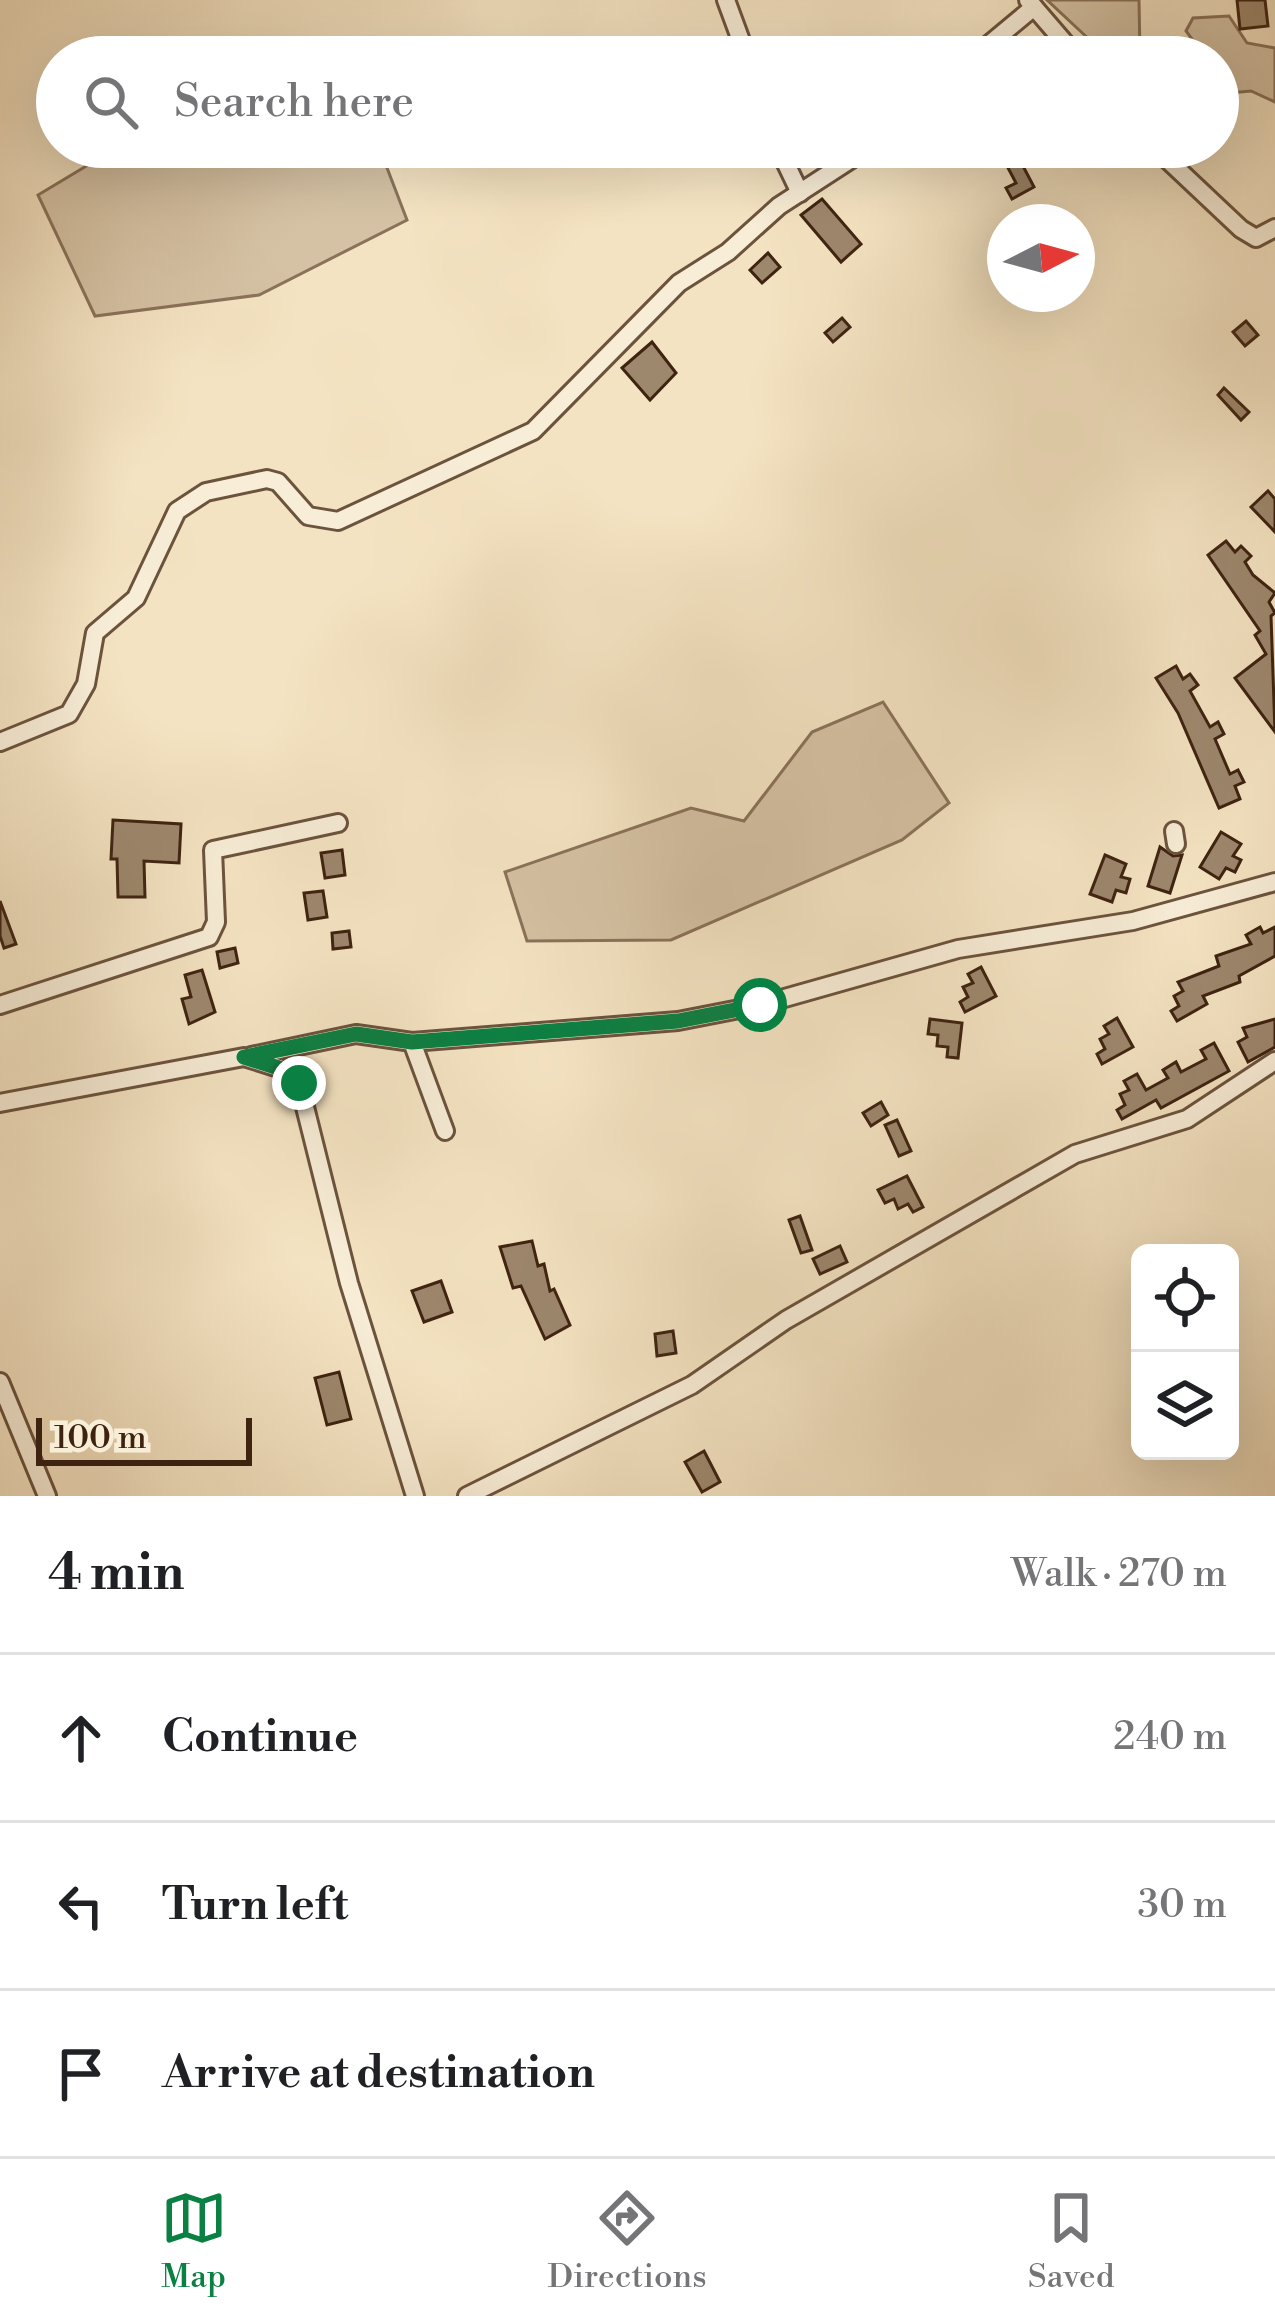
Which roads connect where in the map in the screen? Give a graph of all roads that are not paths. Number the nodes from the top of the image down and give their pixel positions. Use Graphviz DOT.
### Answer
graph roads {
  1 [pos="726,0"];
  2 [pos="1031,3"];
  3 [pos="739,36"];
  4 [pos="996,36"];
  5 [pos="1059,36"];
  6 [pos="788,168"];
  7 [pos="838,168"];
  8 [pos="1176,168"];
  9 [pos="800,193"];
  10 [pos="1275,228"];
  11 [pos="0,742"];
  12 [pos="338,823"];
  13 [pos="1275,882"];
  14 [pos="0,1005"];
  15 [pos="412,1042"];
  16 [pos="244,1057"];
  17 [pos="1275,1061"];
  18 [pos="0,1102"];
  19 [pos="445,1131"];
  20 [pos="0,1382"];
  21 [pos="47,1496"];
  22 [pos="415,1496"];
  23 [pos="467,1496"];
  1 -- 3 [label="street"];
  2 -- 4 [label="street"];
  2 -- 5 [label="street"];
  6 -- 9 [label="street"];
  7 -- 9 [label="street"];
  8 -- 10 [label="street"];
  9 -- 11 [label="street"];
  12 -- 14 [label="street"];
  13 -- 15 [label="street"];
  15 -- 16 [label="street"];
  15 -- 19 [label="street"];
  16 -- 18 [label="street"];
  16 -- 22 [label="street"];
  17 -- 23 [label="street"];
  20 -- 21 [label="street"];
}
